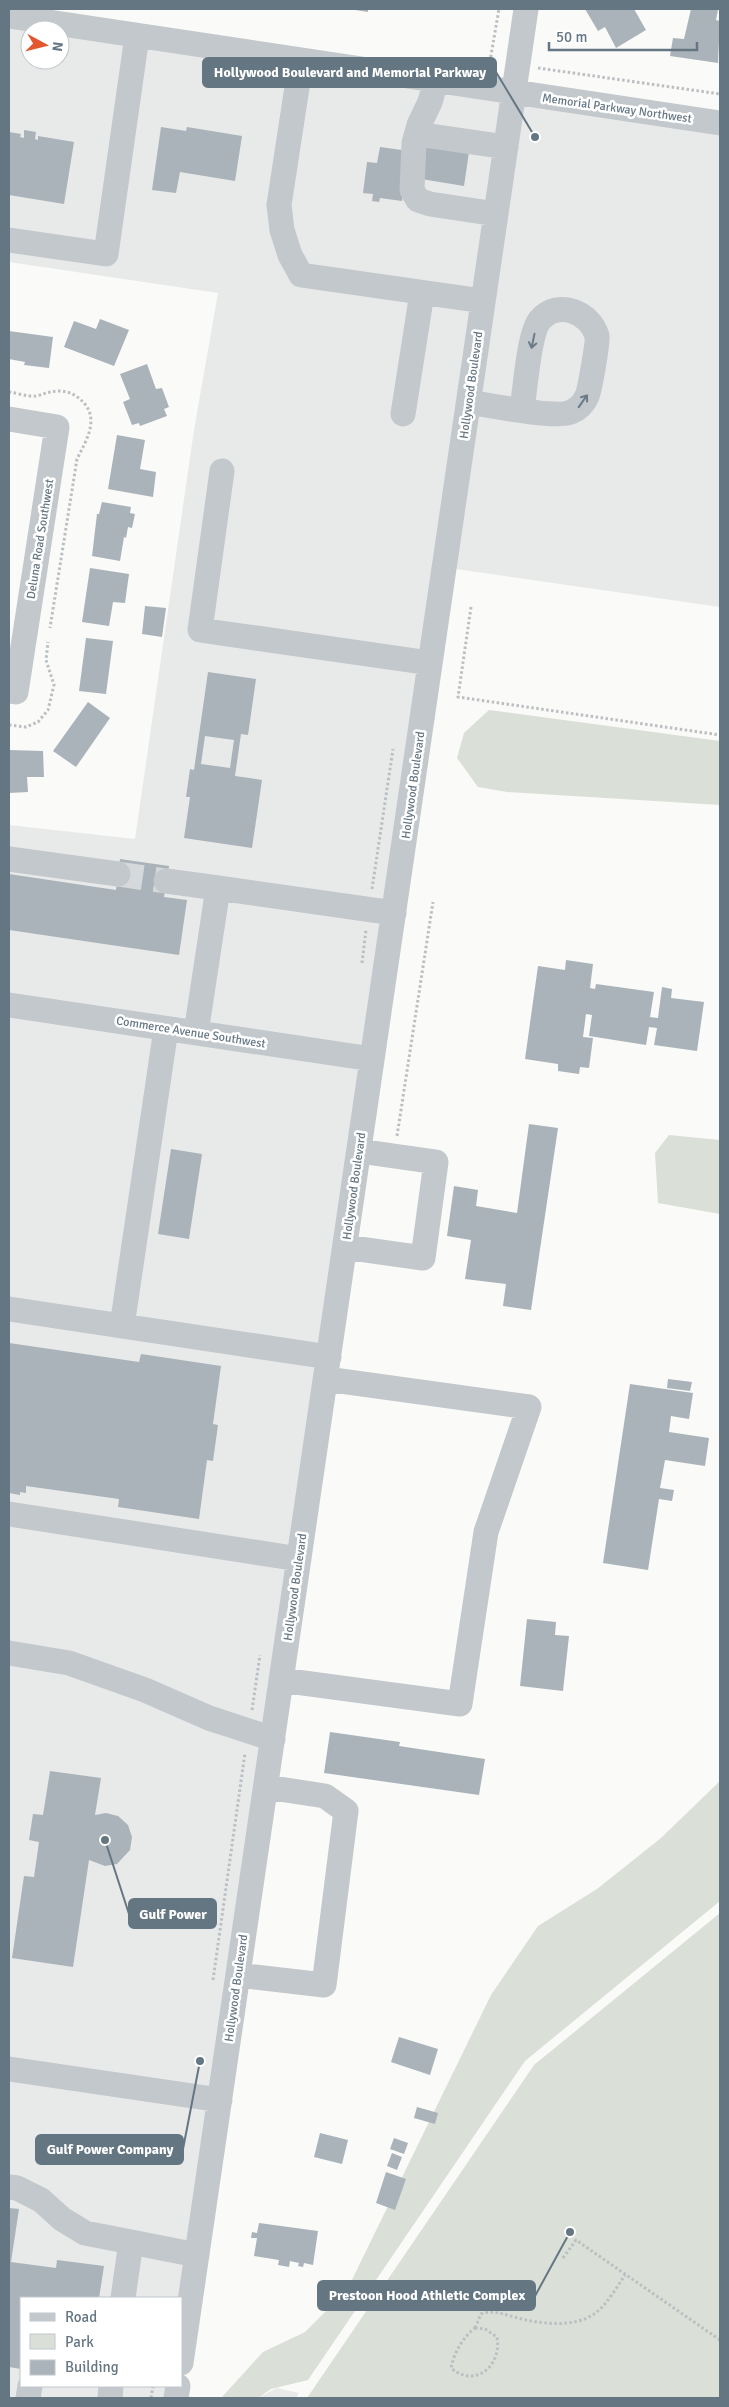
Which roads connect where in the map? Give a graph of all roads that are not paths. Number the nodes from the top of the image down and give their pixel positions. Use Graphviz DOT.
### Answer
graph roads {
  1 [pos="526,9"];
  2 [pos="9,16"];
  3 [pos="137,36"];
  4 [pos="300,61"];
  5 [pos="436,81"];
  6 [pos="514,93"];
  7 [pos="720,124"];
  8 [pos="417,134"];
  9 [pos="506,147"];
  10 [pos="496,214"];
  11 [pos="9,240"];
  12 [pos="422,293"];
  13 [pos="483,301"];
  14 [pos="469,402"];
  15 [pos="522,410"];
  16 [pos="404,414"];
  17 [pos="9,419"];
  18 [pos="222,471"];
  19 [pos="430,662"];
  20 [pos="9,691"];
  21 [pos="9,859"];
  22 [pos="118,874"];
  23 [pos="166,881"];
  24 [pos="218,888"];
  25 [pos="394,913"];
  26 [pos="9,1005"];
  27 [pos="166,1028"];
  28 [pos="196,1033"];
  29 [pos="372,1059"];
  30 [pos="359,1151"];
  31 [pos="345,1247"];
  32 [pos="9,1309"];
  33 [pos="122,1326"];
  34 [pos="327,1368"];
  35 [pos="9,1514"];
  36 [pos="299,1559"];
  37 [pos="9,1653"];
  38 [pos="281,1680"];
  39 [pos="273,1738"];
  40 [pos="266,1787"];
  41 [pos="238,1974"];
  42 [pos="9,2069"];
  43 [pos="220,2100"];
  44 [pos="9,2187"];
  45 [pos="131,2242"];
  46 [pos="197,2255"];
  47 [pos="123,2297"];
  48 [pos="182,2357"];
  1 -- 6 [label="street, Hollywood Boulevard"];
  2 -- 3 [label="street, Memorial Parkway Northwest"];
  3 -- 4 [label="street, Memorial Parkway Northwest"];
  3 -- 11 [label="street"];
  4 -- 5 [label="street, Memorial Parkway Northwest"];
  4 -- 12 [label="street"];
  5 -- 6 [label="street, Memorial Parkway Northwest"];
  5 -- 8 [label="street"];
  6 -- 7 [label="street, Memorial Parkway Northwest"];
  6 -- 9 [label="street, Hollywood Boulevard"];
  8 -- 9 [label="street"];
  8 -- 10 [label="street"];
  9 -- 10 [label="street, Hollywood Boulevard"];
  10 -- 13 [label="street, Hollywood Boulevard"];
  12 -- 13 [label="street"];
  12 -- 16 [label="street"];
  13 -- 14 [label="street, Hollywood Boulevard"];
  14 -- 15 [label="street"];
  14 -- 19 [label="street, Hollywood Boulevard"];
  17 -- 20 [label="street, Deluna Road Southwest"];
  18 -- 19 [label="street"];
  19 -- 25 [label="street, Hollywood Boulevard"];
  21 -- 22 [label="street"];
  23 -- 24 [label="street"];
  24 -- 25 [label="street"];
  24 -- 28 [label="street"];
  25 -- 29 [label="street, Hollywood Boulevard"];
  26 -- 27 [label="street, Commerce Avenue Southwest"];
  27 -- 28 [label="street, Commerce Avenue Southwest"];
  27 -- 33 [label="street"];
  28 -- 29 [label="street, Commerce Avenue Southwest"];
  29 -- 30 [label="street, Hollywood Boulevard"];
  30 -- 31 [label="street, Hollywood Boulevard"];
  30 -- 31 [label="street"];
  31 -- 34 [label="street, Hollywood Boulevard"];
  32 -- 33 [label="street"];
  33 -- 34 [label="street"];
  34 -- 36 [label="street, Hollywood Boulevard"];
  34 -- 38 [label="street"];
  35 -- 36 [label="street"];
  36 -- 38 [label="street, Hollywood Boulevard"];
  37 -- 39 [label="street"];
  38 -- 39 [label="street, Hollywood Boulevard"];
  39 -- 40 [label="street, Hollywood Boulevard"];
  40 -- 41 [label="street, Hollywood Boulevard"];
  40 -- 41 [label="street"];
  41 -- 43 [label="street, Hollywood Boulevard"];
  42 -- 43 [label="street"];
  43 -- 46 [label="street, Hollywood Boulevard"];
  44 -- 45 [label="street"];
  45 -- 46 [label="street"];
  45 -- 47 [label="street"];
  46 -- 48 [label="street, Hollywood Boulevard"];
}
